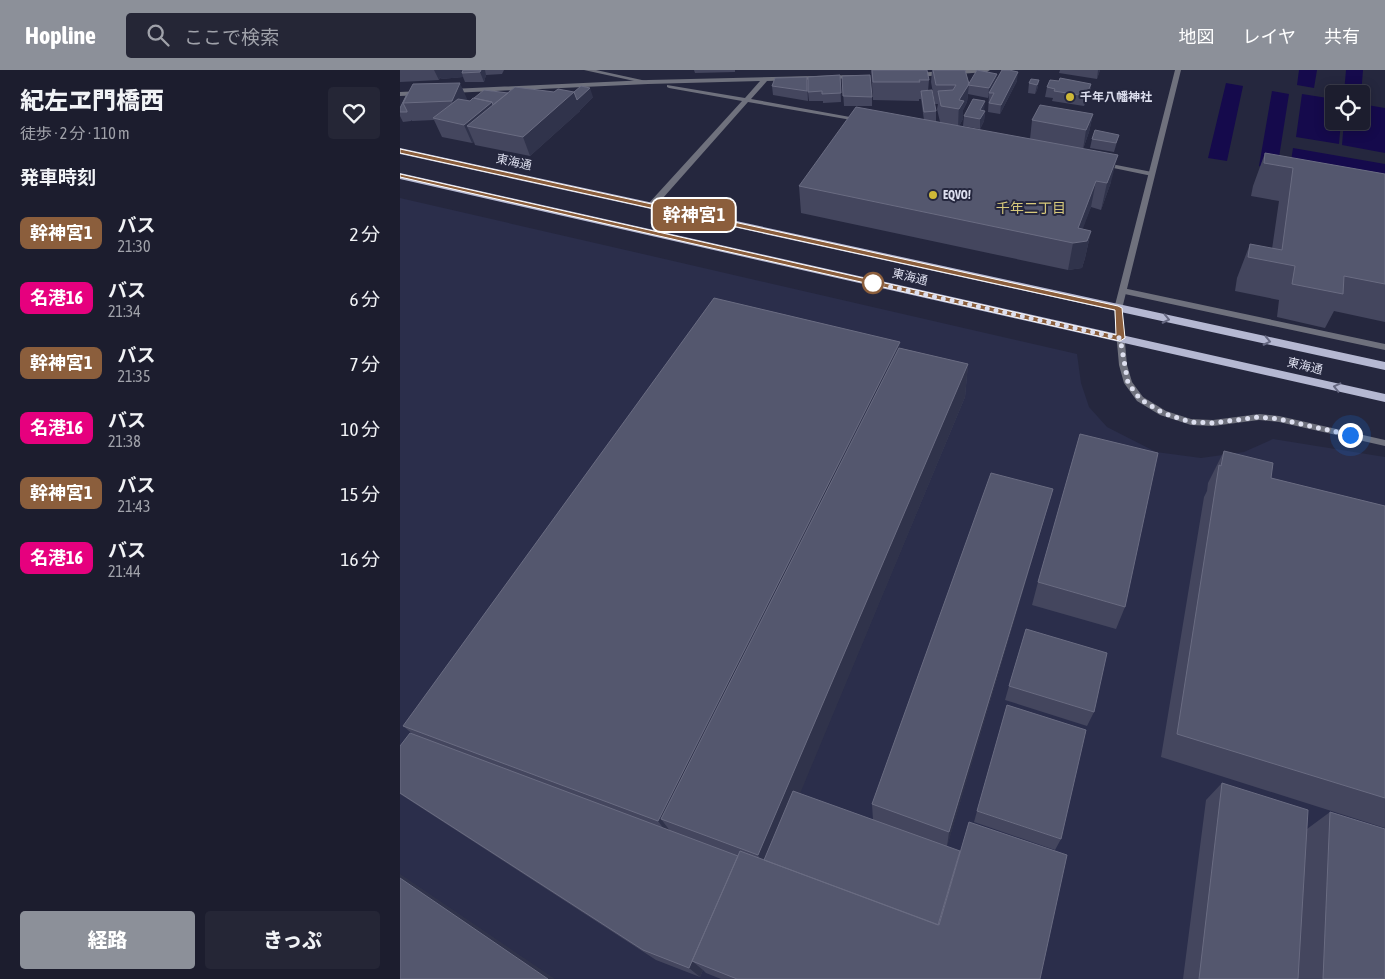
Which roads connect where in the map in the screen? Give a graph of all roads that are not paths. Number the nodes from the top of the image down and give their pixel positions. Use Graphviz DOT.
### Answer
graph roads {
  1 [pos="587,70"];
  2 [pos="769,70"];
  3 [pos="987,70"];
  4 [pos="1178,70"];
  5 [pos="911,75"];
  6 [pos="864,76"];
  7 [pos="767,79"];
  8 [pos="648,82"];
  9 [pos="430,92"];
  10 [pos="440,92"];
  11 [pos="400,94"];
  12 [pos="747,100"];
  13 [pos="865,122"];
  14 [pos="400,151"];
  15 [pos="1092,163"];
  16 [pos="1152,174"];
  17 [pos="400,176"];
  18 [pos="652,205"];
  19 [pos="1123,290"];
  20 [pos="1118,308"];
  21 [pos="1120,338"];
  22 [pos="1385,346"];
  23 [pos="1385,366"];
  24 [pos="1385,398"];
  25 [pos="1385,443"];
  1 -- 8 [label="street"];
  2 -- 7 [label="street"];
  3 -- 5 [label="street"];
  4 -- 16 [label="street"];
  6 -- 7 [label="street"];
  7 -- 8 [label="street"];
  7 -- 12 [label="street"];
  8 -- 10 [label="street"];
  8 -- 12 [label="street"];
  9 -- 11 [label="street"];
  12 -- 13 [label="street"];
  12 -- 18 [label="street"];
  14 -- 18 [label="main road, 東海通"];
  15 -- 16 [label="street"];
  16 -- 19 [label="street"];
  17 -- 21 [label="main road, 東海通"];
  18 -- 20 [label="main road, 東海通"];
  19 -- 20 [label="street"];
  19 -- 22 [label="street"];
  20 -- 21 [label="street"];
  20 -- 23 [label="main road, 東海通, one-way"];
  24 -- 21 [label="main road, 東海通, one-way"];
  21 -- 25 [label="street"];
}
